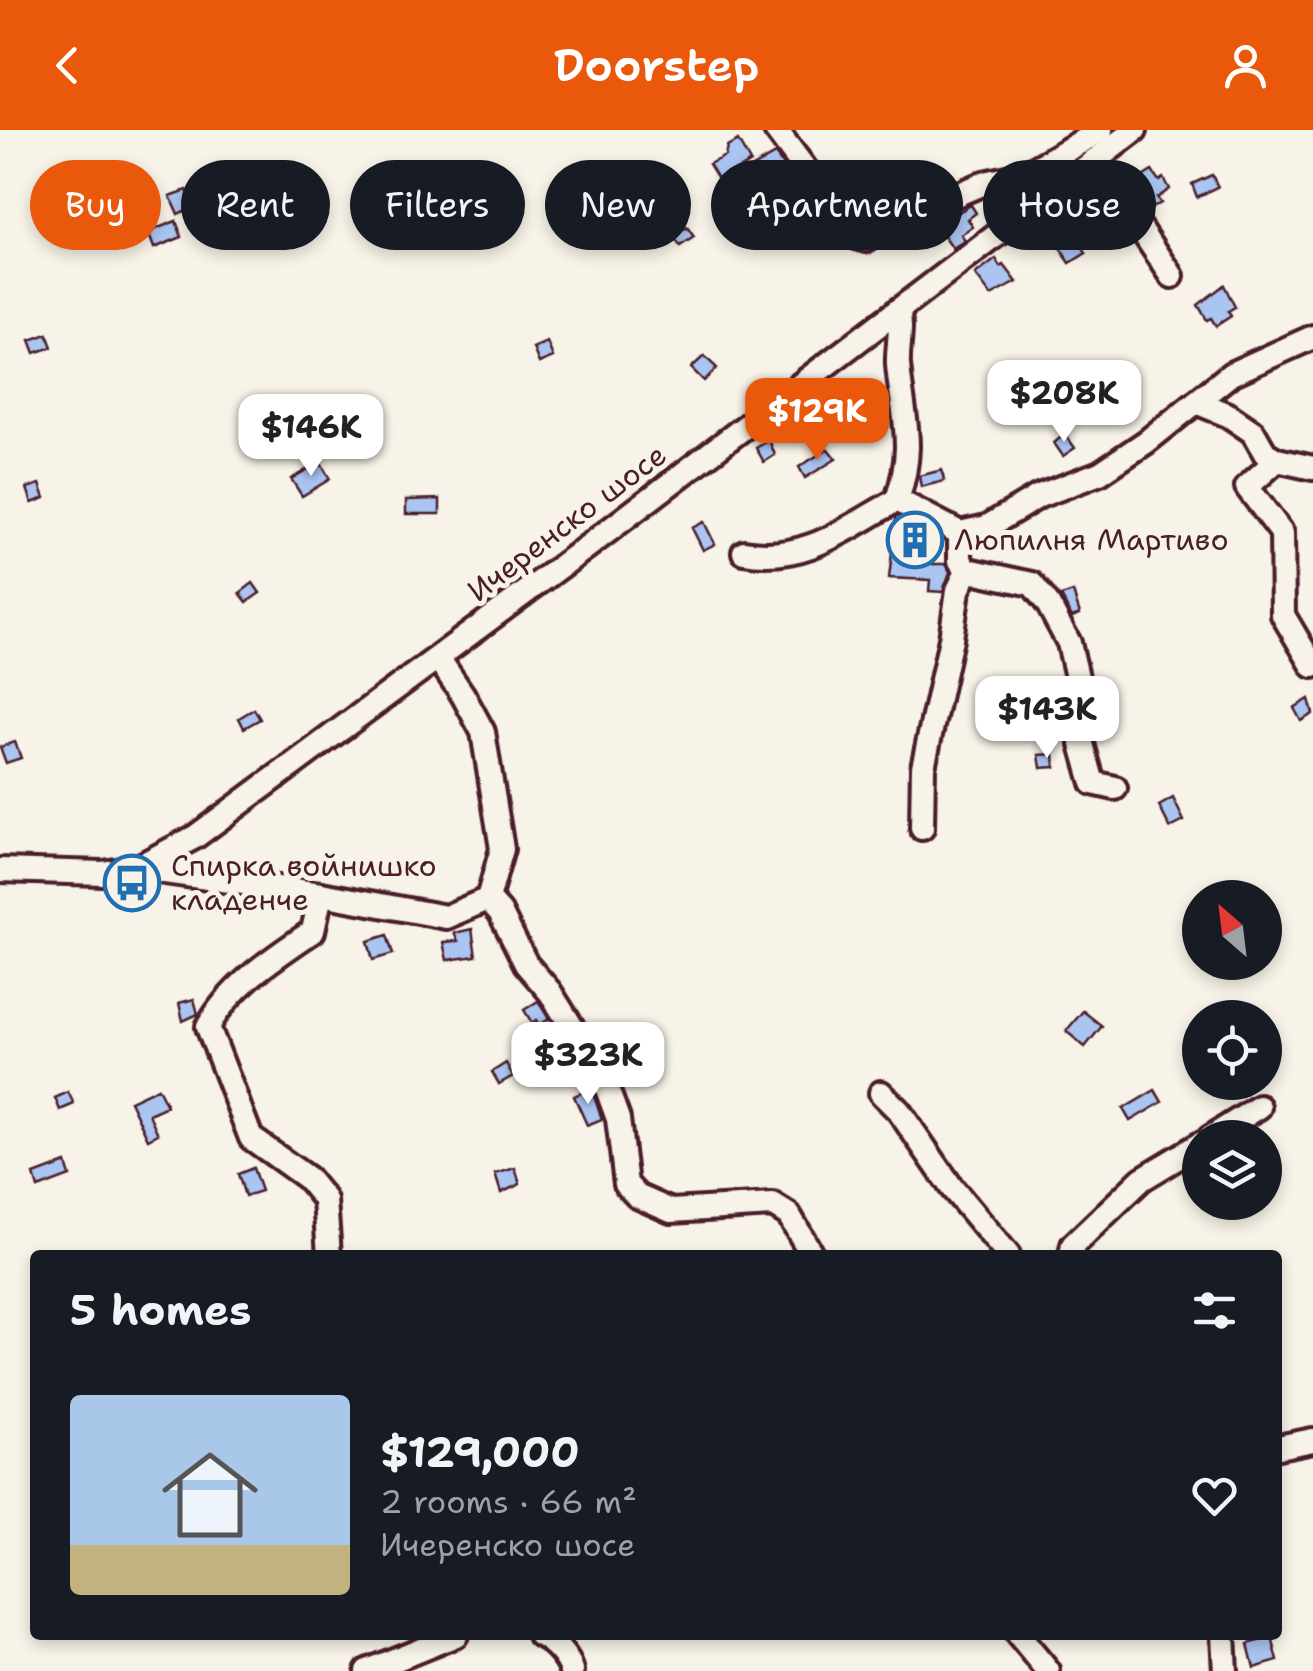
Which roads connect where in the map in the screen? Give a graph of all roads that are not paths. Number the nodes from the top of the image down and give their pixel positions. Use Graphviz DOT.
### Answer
graph roads {
  1 [pos="776,130"];
  2 [pos="1101,130"];
  3 [pos="1135,130"];
  4 [pos="1095,160"];
  5 [pos="983,245"];
  6 [pos="1155,250"];
  7 [pos="1172,276"];
  8 [pos="898,310"];
  9 [pos="1313,337"];
  10 [pos="1196,402"];
  11 [pos="1277,460"];
  12 [pos="1313,468"];
  13 [pos="897,500"];
  14 [pos="960,533"];
  15 [pos="744,552"];
  16 [pos="968,570"];
  17 [pos="438,658"];
  18 [pos="1313,666"];
  19 [pos="1115,788"];
  20 [pos="922,828"];
  21 [pos="136,868"];
  22 [pos="0,870"];
  23 [pos="322,894"];
  24 [pos="488,899"];
  25 [pos="881,1093"];
  26 [pos="1259,1107"];
  27 [pos="1238,1120"];
  28 [pos="1182,1155"];
  29 [pos="330,1250"];
  30 [pos="809,1250"];
  31 [pos="1004,1250"];
  32 [pos="1072,1250"];
  33 [pos="1313,1440"];
  34 [pos="1282,1446"];
  35 [pos="444,1640"];
  36 [pos="551,1640"];
  37 [pos="1022,1640"];
  38 [pos="1223,1640"];
  39 [pos="367,1671"];
  40 [pos="572,1671"];
  41 [pos="1048,1671"];
  42 [pos="1225,1671"];
  1 -- 2 [label="street"];
  3 -- 4 [label="street, Ичеренско шосе"];
  5 -- 8 [label="street, Ичеренско шосе"];
  6 -- 7 [label="street"];
  8 -- 13 [label="street"];
  8 -- 17 [label="street, Ичеренско шосе"];
  9 -- 10 [label="street"];
  10 -- 11 [label="street"];
  10 -- 14 [label="street"];
  11 -- 12 [label="street"];
  11 -- 18 [label="street"];
  13 -- 14 [label="street"];
  13 -- 15 [label="street"];
  14 -- 16 [label="street"];
  16 -- 19 [label="street"];
  16 -- 20 [label="street"];
  17 -- 21 [label="street, Ичеренско шосе"];
  17 -- 24 [label="street"];
  21 -- 22 [label="street, Ичеренско шосе"];
  21 -- 23 [label="street"];
  23 -- 24 [label="street"];
  23 -- 29 [label="street"];
  24 -- 30 [label="street"];
  25 -- 31 [label="street"];
  26 -- 27 [label="street"];
  28 -- 32 [label="street"];
  33 -- 34 [label="street"];
  35 -- 39 [label="street"];
  36 -- 40 [label="street"];
  37 -- 41 [label="street"];
  38 -- 42 [label="street"];
}
